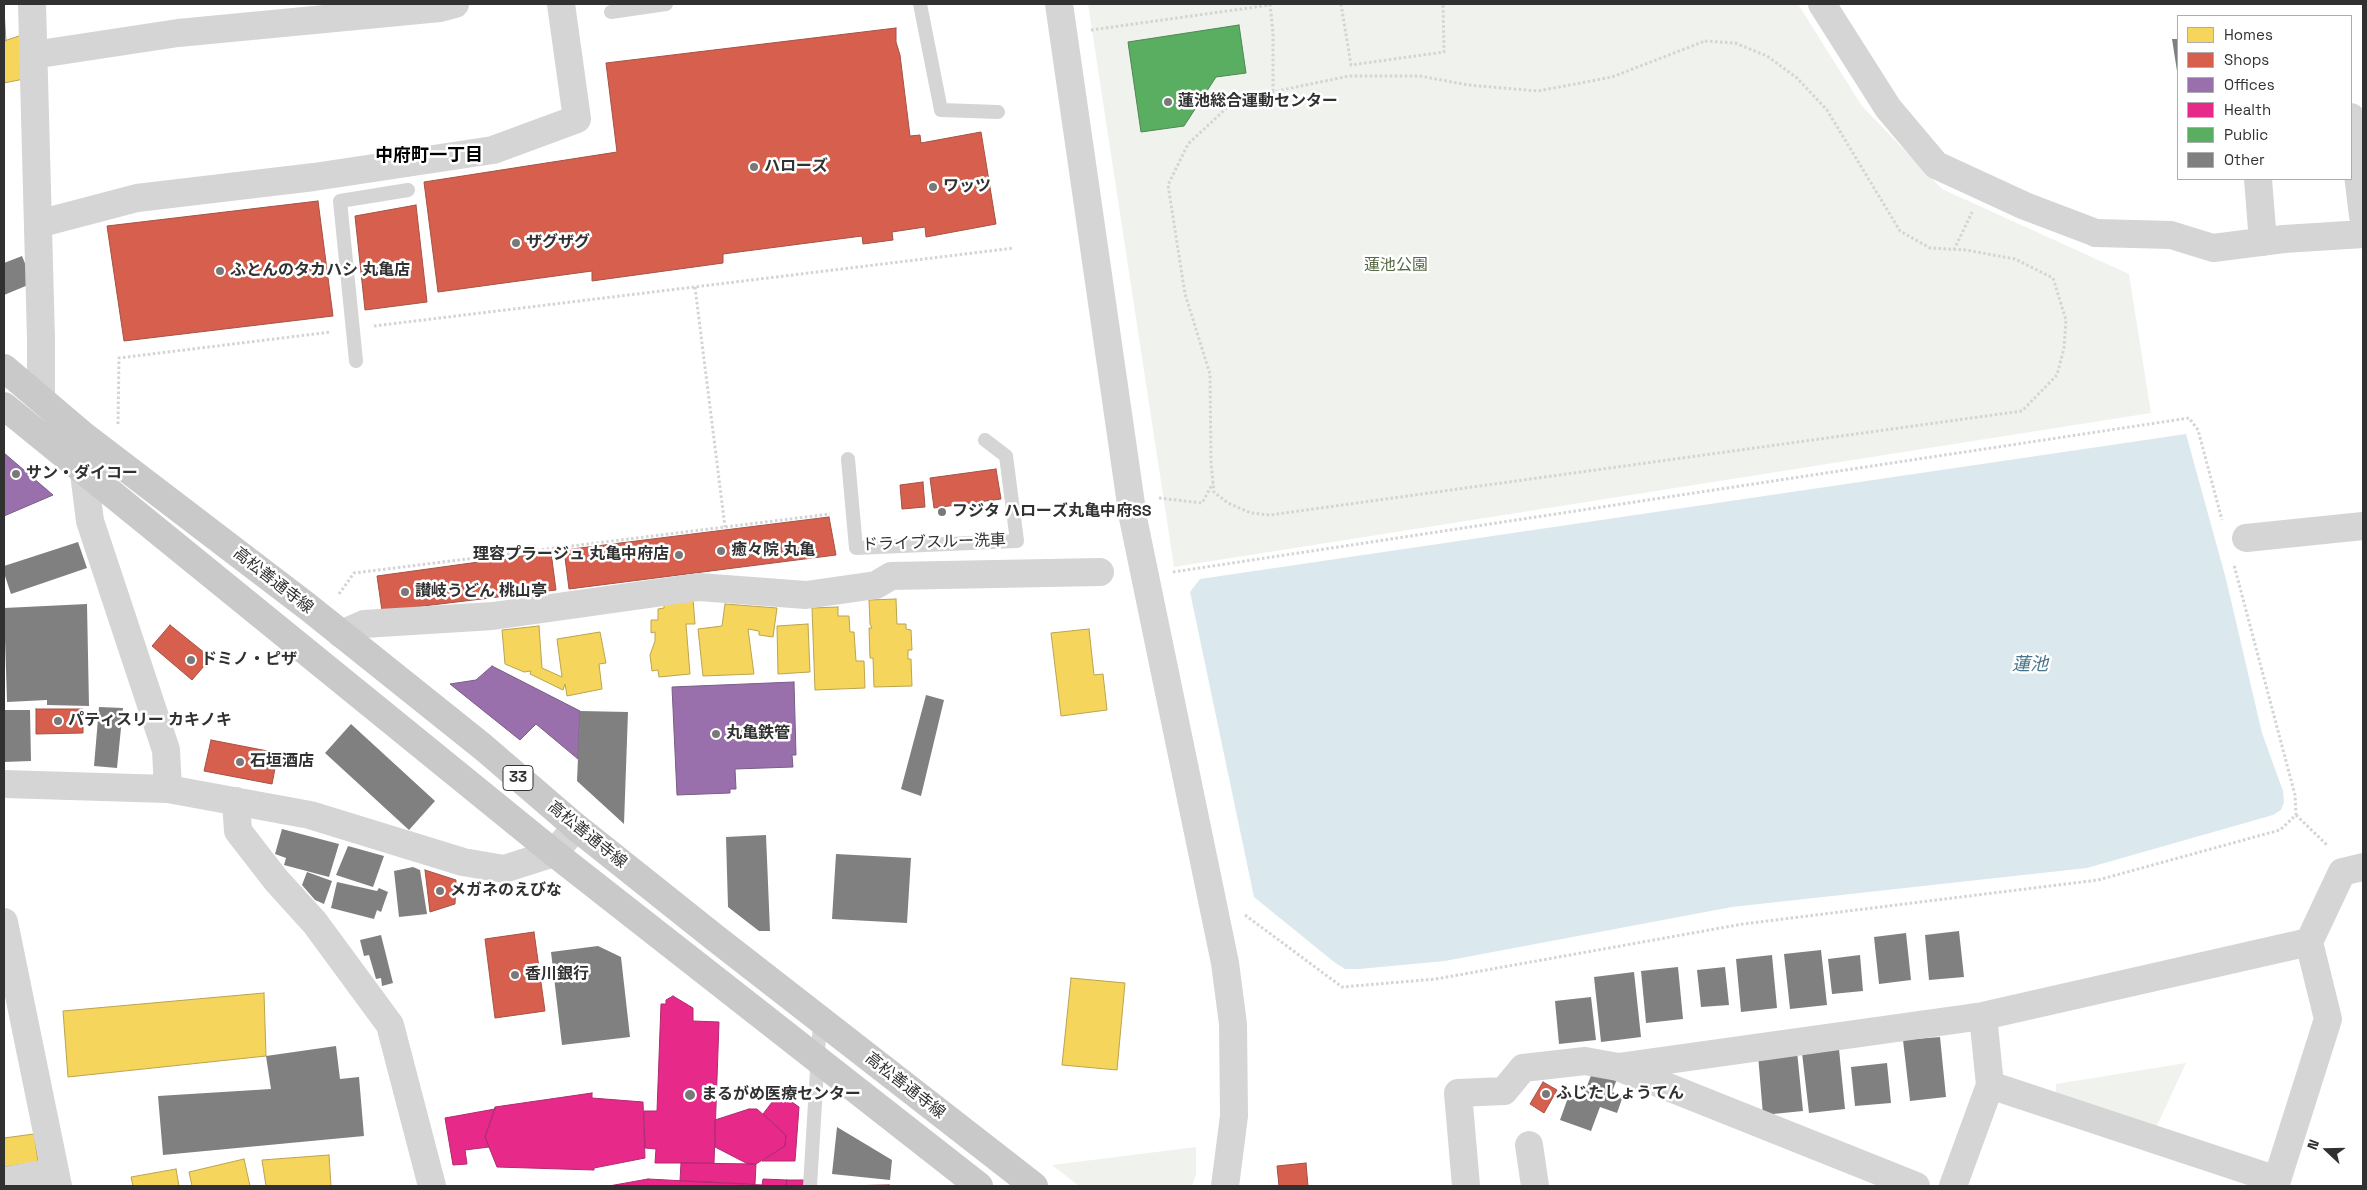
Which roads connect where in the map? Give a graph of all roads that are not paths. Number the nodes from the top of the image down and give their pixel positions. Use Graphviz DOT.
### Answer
graph roads {
  1 [pos="32,4"];
  2 [pos="455,4"];
  3 [pos="561,4"];
  4 [pos="666,4"];
  5 [pos="920,4"];
  6 [pos="1059,4"];
  7 [pos="1822,4"];
  8 [pos="611,12"];
  9 [pos="33,55"];
  10 [pos="998,112"];
  11 [pos="2352,125"];
  12 [pos="2258,180"];
  13 [pos="408,190"];
  14 [pos="2363,216"];
  15 [pos="38,224"];
  16 [pos="2363,234"];
  17 [pos="2263,242"];
  18 [pos="356,361"];
  19 [pos="4,368"];
  20 [pos="41,398"];
  21 [pos="4,406"];
  22 [pos="984,440"];
  23 [pos="848,459"];
  24 [pos="84,473"];
  25 [pos="2363,526"];
  26 [pos="2235,532"];
  27 [pos="1100,572"];
  28 [pos="341,634"];
  29 [pos="4,784"];
  30 [pos="168,789"];
  31 [pos="236,801"];
  32 [pos="576,827"];
  33 [pos="554,853"];
  34 [pos="2353,869"];
  35 [pos="4,922"];
  36 [pos="2309,942"];
  37 [pos="1983,1016"];
  38 [pos="820,1020"];
  39 [pos="817,1060"];
  40 [pos="1618,1067"];
  41 [pos="1990,1085"];
  42 [pos="1529,1145"];
  43 [pos="56,1179"];
  44 [pos="1879,1179"];
  45 [pos="4,1181"];
  46 [pos="2280,1183"];
  47 [pos="432,1186"];
  48 [pos="810,1186"];
  49 [pos="979,1186"];
  50 [pos="1034,1186"];
  51 [pos="1225,1186"];
  52 [pos="1466,1186"];
  53 [pos="1535,1186"];
  54 [pos="1916,1186"];
  55 [pos="1952,1186"];
  1 -- 9 [label="street"];
  2 -- 9 [label="street"];
  3 -- 15 [label="street"];
  4 -- 8 [label="lane"];
  5 -- 10 [label="lane"];
  6 -- 51 [label="street"];
  7 -- 17 [label="street"];
  9 -- 15 [label="street"];
  11 -- 14 [label="street"];
  12 -- 17 [label="street"];
  13 -- 18 [label="lane"];
  15 -- 20 [label="street"];
  16 -- 17 [label="street"];
  19 -- 20 [label="main road, 高松善通寺線 / 33"];
  20 -- 28 [label="main road, 高松善通寺線 / 33"];
  21 -- 24 [label="main road, 高松善通寺線 / 33"];
  22 -- 23 [label="lane, ドライブスルー洗車"];
  24 -- 30 [label="street"];
  24 -- 33 [label="main road, 高松善通寺線 / 33"];
  25 -- 26 [label="street"];
  27 -- 28 [label="street"];
  28 -- 32 [label="main road, 高松善通寺線 / 33"];
  29 -- 30 [label="street"];
  30 -- 31 [label="street"];
  31 -- 33 [label="street"];
  31 -- 47 [label="street"];
  32 -- 33 [label="street"];
  32 -- 38 [label="main road, 高松善通寺線 / 33"];
  33 -- 39 [label="main road, 高松善通寺線 / 33"];
  34 -- 36 [label="street"];
  35 -- 43 [label="street"];
  36 -- 37 [label="street"];
  36 -- 46 [label="street"];
  37 -- 40 [label="street"];
  37 -- 41 [label="street"];
  38 -- 39 [label="lane"];
  38 -- 50 [label="main road, 高松善通寺線 / 33"];
  39 -- 48 [label="lane"];
  39 -- 49 [label="main road, 高松善通寺線 / 33"];
  40 -- 44 [label="street"];
  40 -- 52 [label="street"];
  41 -- 46 [label="street"];
  41 -- 55 [label="street"];
  42 -- 53 [label="street"];
  43 -- 45 [label="street"];
  44 -- 54 [label="street"];
}
